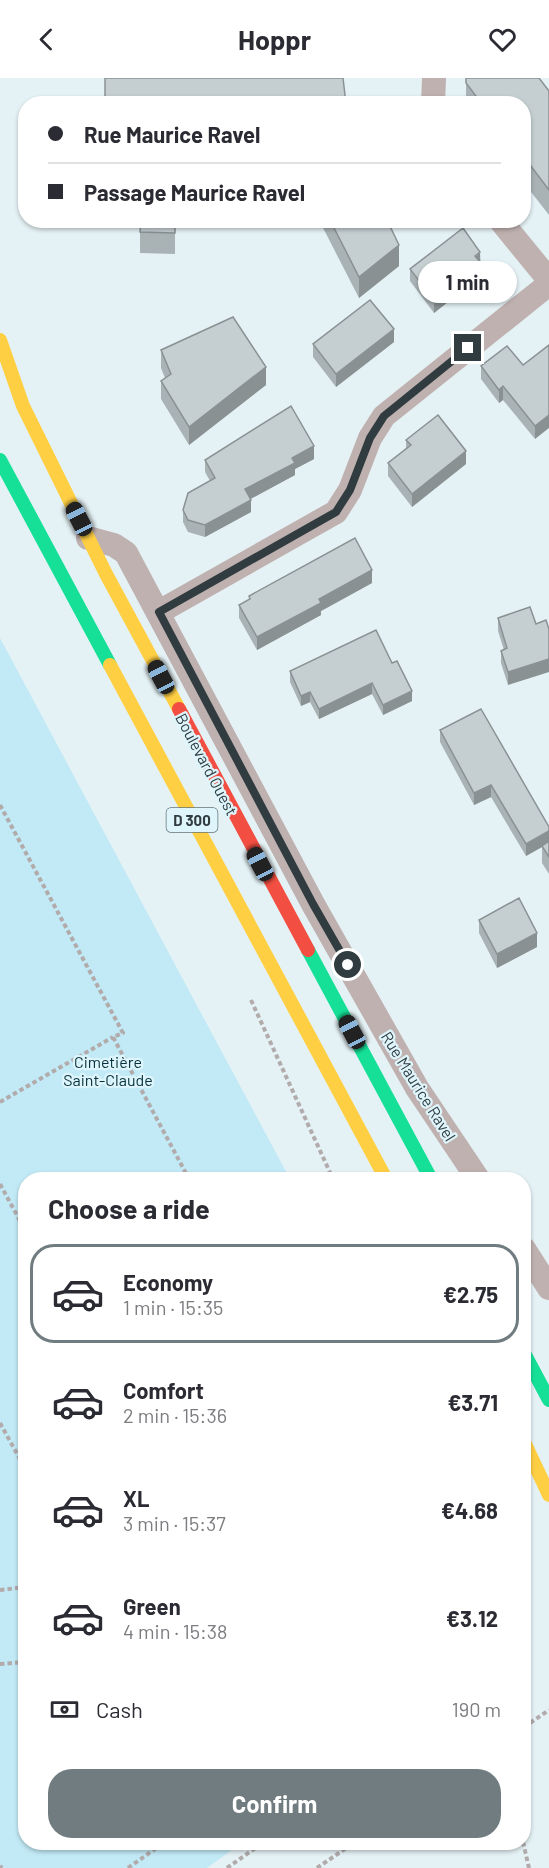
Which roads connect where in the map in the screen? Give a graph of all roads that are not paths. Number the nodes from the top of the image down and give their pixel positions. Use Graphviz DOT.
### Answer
graph roads {
  1 [pos="434,78"];
  2 [pos="433,96"];
  3 [pos="506,228"];
  4 [pos="549,282"];
  5 [pos="0,340"];
  6 [pos="0,460"];
  7 [pos="88,537"];
  8 [pos="159,612"];
  9 [pos="382,1172"];
  10 [pos="427,1172"];
  11 [pos="473,1172"];
  12 [pos="531,1260"];
  13 [pos="549,1288"];
  14 [pos="531,1366"];
  15 [pos="549,1400"];
  16 [pos="531,1457"];
  17 [pos="549,1495"];
  1 -- 2 [label="street"];
  3 -- 4 [label="street"];
  4 -- 8 [label="street"];
  5 -- 7 [label="main road, Boulevard Ouest / D 300"];
  6 -- 9 [label="main road, D 300"];
  7 -- 8 [label="street, Rue Maurice Ravel"];
  7 -- 10 [label="main road, Boulevard Ouest / D 300"];
  8 -- 11 [label="street, Rue Maurice Ravel"];
  12 -- 13 [label="street"];
  14 -- 15 [label="main road"];
  16 -- 17 [label="main road"];
}
